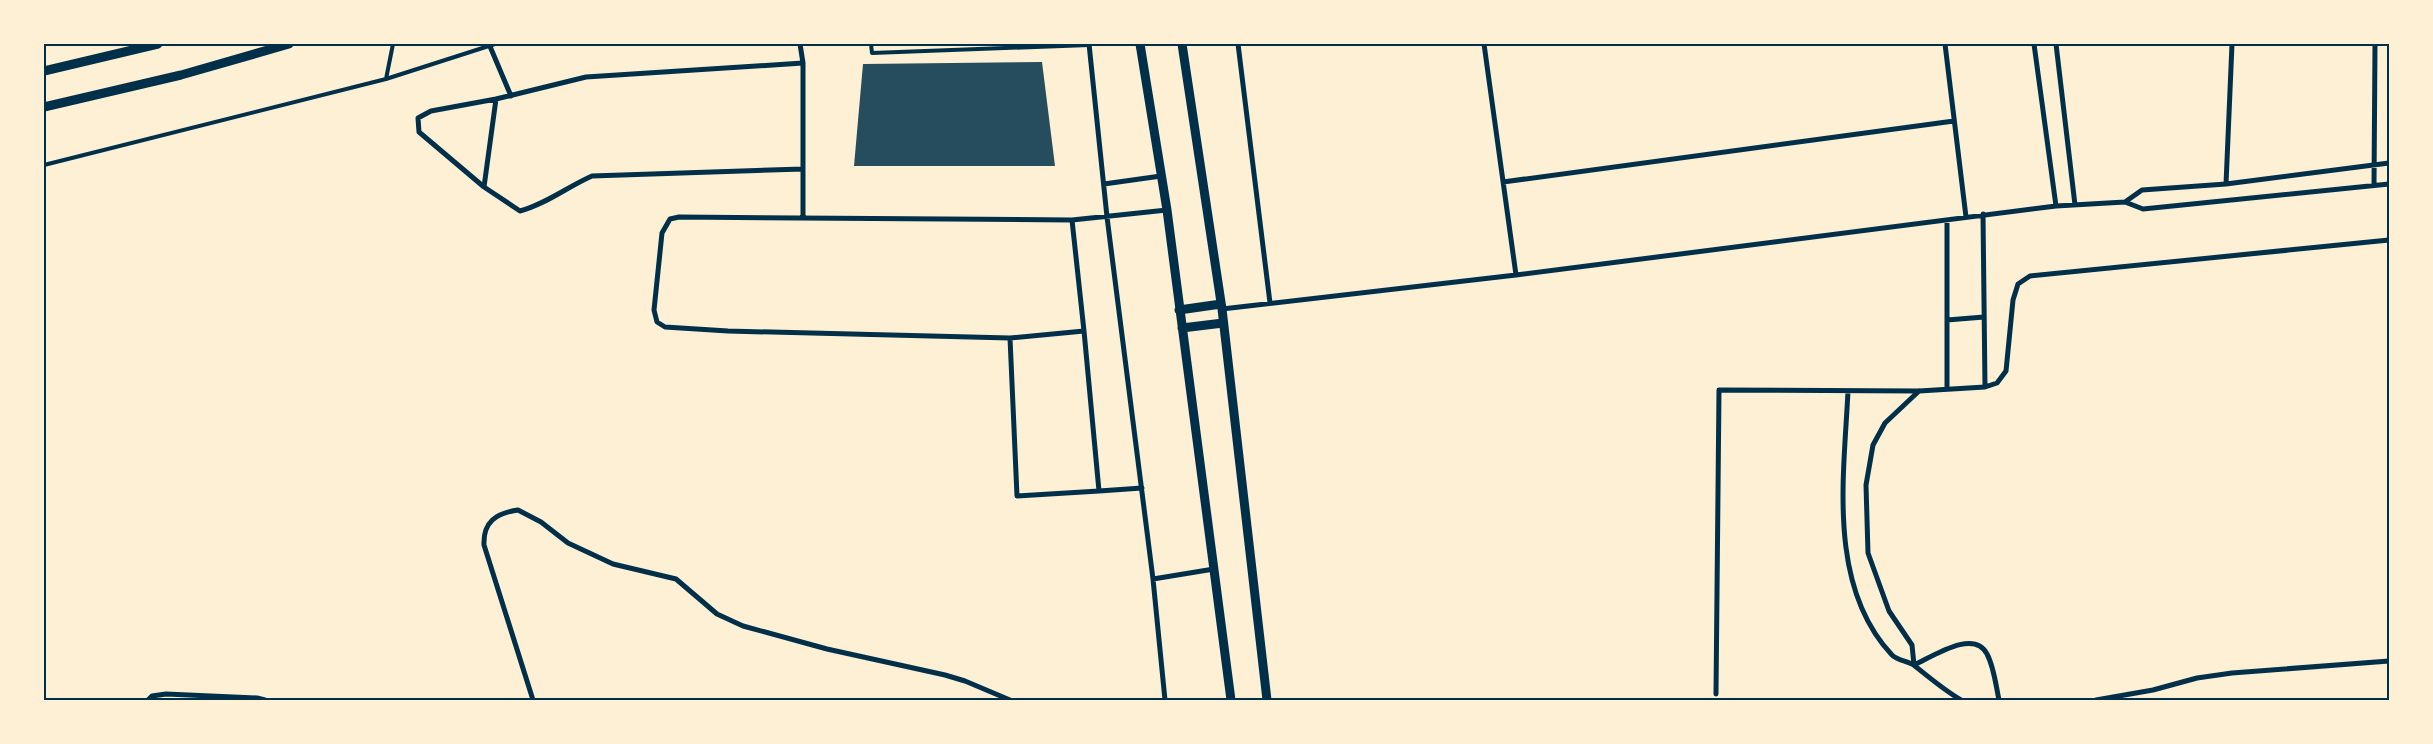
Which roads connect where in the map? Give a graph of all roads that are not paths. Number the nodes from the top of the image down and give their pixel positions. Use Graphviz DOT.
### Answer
graph roads {
  1 [pos="158,44"];
  2 [pos="289,44"];
  3 [pos="394,44"];
  4 [pos="491,44"];
  5 [pos="800,44"];
  6 [pos="871,44"];
  7 [pos="1089,44"];
  8 [pos="1140,44"];
  9 [pos="1182,44"];
  10 [pos="1238,44"];
  11 [pos="1484,44"];
  12 [pos="1945,44"];
  13 [pos="2034,44"];
  14 [pos="2056,44"];
  15 [pos="2232,44"];
  16 [pos="2375,44"];
  17 [pos="803,63"];
  18 [pos="44,71"];
  19 [pos="386,79"];
  20 [pos="511,96"];
  21 [pos="496,100"];
  22 [pos="44,107"];
  23 [pos="1954,121"];
  24 [pos="2389,162"];
  25 [pos="2374,164"];
  26 [pos="44,165"];
  27 [pos="803,169"];
  28 [pos="1161,176"];
  29 [pos="1503,182"];
  30 [pos="1104,184"];
  31 [pos="2226,184"];
  32 [pos="2389,184"];
  33 [pos="2374,186"];
  34 [pos="484,187"];
  35 [pos="2125,202"];
  36 [pos="2075,205"];
  37 [pos="2056,206"];
  38 [pos="1167,210"];
  39 [pos="1983,214"];
  40 [pos="803,217"];
  41 [pos="1107,217"];
  42 [pos="1966,217"];
  43 [pos="1072,220"];
  44 [pos="1947,221"];
  45 [pos="2389,240"];
  46 [pos="1516,275"];
  47 [pos="1270,304"];
  48 [pos="1221,306"];
  49 [pos="1180,310"];
  50 [pos="1984,317"];
  51 [pos="1947,320"];
  52 [pos="1223,323"];
  53 [pos="1182,328"];
  54 [pos="1084,331"];
  55 [pos="1010,338"];
  56 [pos="1985,388"];
  57 [pos="1947,390"];
  58 [pos="1848,391"];
  59 [pos="1919,391"];
  60 [pos="1142,488"];
  61 [pos="1099,491"];
  62 [pos="1214,569"];
  63 [pos="1153,579"];
  64 [pos="2389,661"];
  65 [pos="1914,665"];
  66 [pos="1716,694"];
  67 [pos="148,700"];
  68 [pos="265,700"];
  69 [pos="533,700"];
  70 [pos="1010,700"];
  71 [pos="1165,700"];
  72 [pos="1231,700"];
  73 [pos="1267,700"];
  74 [pos="1961,700"];
  75 [pos="1999,700"];
  76 [pos="2096,700"];
  1 -- 18 [label="street"];
  2 -- 22 [label="street"];
  3 -- 19 [label="lane"];
  4 -- 19 [label="lane"];
  4 -- 20 [label="street"];
  5 -- 17 [label="street"];
  6 -- 7 [label="lane"];
  7 -- 30 [label="street"];
  8 -- 28 [label="street"];
  9 -- 48 [label="street"];
  10 -- 47 [label="street"];
  11 -- 29 [label="street"];
  12 -- 23 [label="street"];
  13 -- 37 [label="street"];
  14 -- 36 [label="street"];
  15 -- 31 [label="street"];
  16 -- 25 [label="street"];
  17 -- 20 [label="street"];
  17 -- 27 [label="street"];
  19 -- 26 [label="lane"];
  20 -- 21 [label="street"];
  21 -- 34 [label="street"];
  21 -- 34 [label="street"];
  23 -- 29 [label="street"];
  23 -- 42 [label="street"];
  24 -- 25 [label="street"];
  25 -- 31 [label="street"];
  25 -- 33 [label="street"];
  27 -- 34 [label="street"];
  27 -- 40 [label="street"];
  28 -- 30 [label="street"];
  28 -- 38 [label="street"];
  29 -- 46 [label="street"];
  30 -- 41 [label="street"];
  31 -- 35 [label="street"];
  32 -- 33 [label="street"];
  33 -- 35 [label="street"];
  35 -- 36 [label="street"];
  36 -- 37 [label="street"];
  37 -- 39 [label="street"];
  38 -- 41 [label="street"];
  38 -- 49 [label="street"];
  39 -- 42 [label="street"];
  39 -- 50 [label="street"];
  40 -- 43 [label="street"];
  40 -- 55 [label="street"];
  41 -- 43 [label="street"];
  41 -- 60 [label="street"];
  42 -- 44 [label="street"];
  43 -- 54 [label="street"];
  44 -- 46 [label="street"];
  44 -- 51 [label="street"];
  45 -- 56 [label="street"];
  46 -- 47 [label="street"];
  47 -- 48 [label="street"];
  48 -- 49 [label="street"];
  48 -- 52 [label="street"];
  49 -- 53 [label="street"];
  50 -- 51 [label="street"];
  50 -- 56 [label="street"];
  51 -- 57 [label="street"];
  52 -- 53 [label="street"];
  52 -- 73 [label="street"];
  53 -- 62 [label="street"];
  54 -- 55 [label="street"];
  54 -- 61 [label="street"];
  55 -- 61 [label="street"];
  56 -- 57 [label="street"];
  57 -- 59 [label="street"];
  58 -- 59 [label="street"];
  58 -- 65 [label="street"];
  58 -- 66 [label="street"];
  59 -- 65 [label="street"];
  60 -- 61 [label="street"];
  60 -- 63 [label="street"];
  62 -- 63 [label="street"];
  62 -- 72 [label="street"];
  63 -- 71 [label="street"];
  64 -- 76 [label="street"];
  65 -- 74 [label="street"];
  65 -- 75 [label="street"];
  67 -- 68 [label="street"];
  69 -- 70 [label="street"];
}
